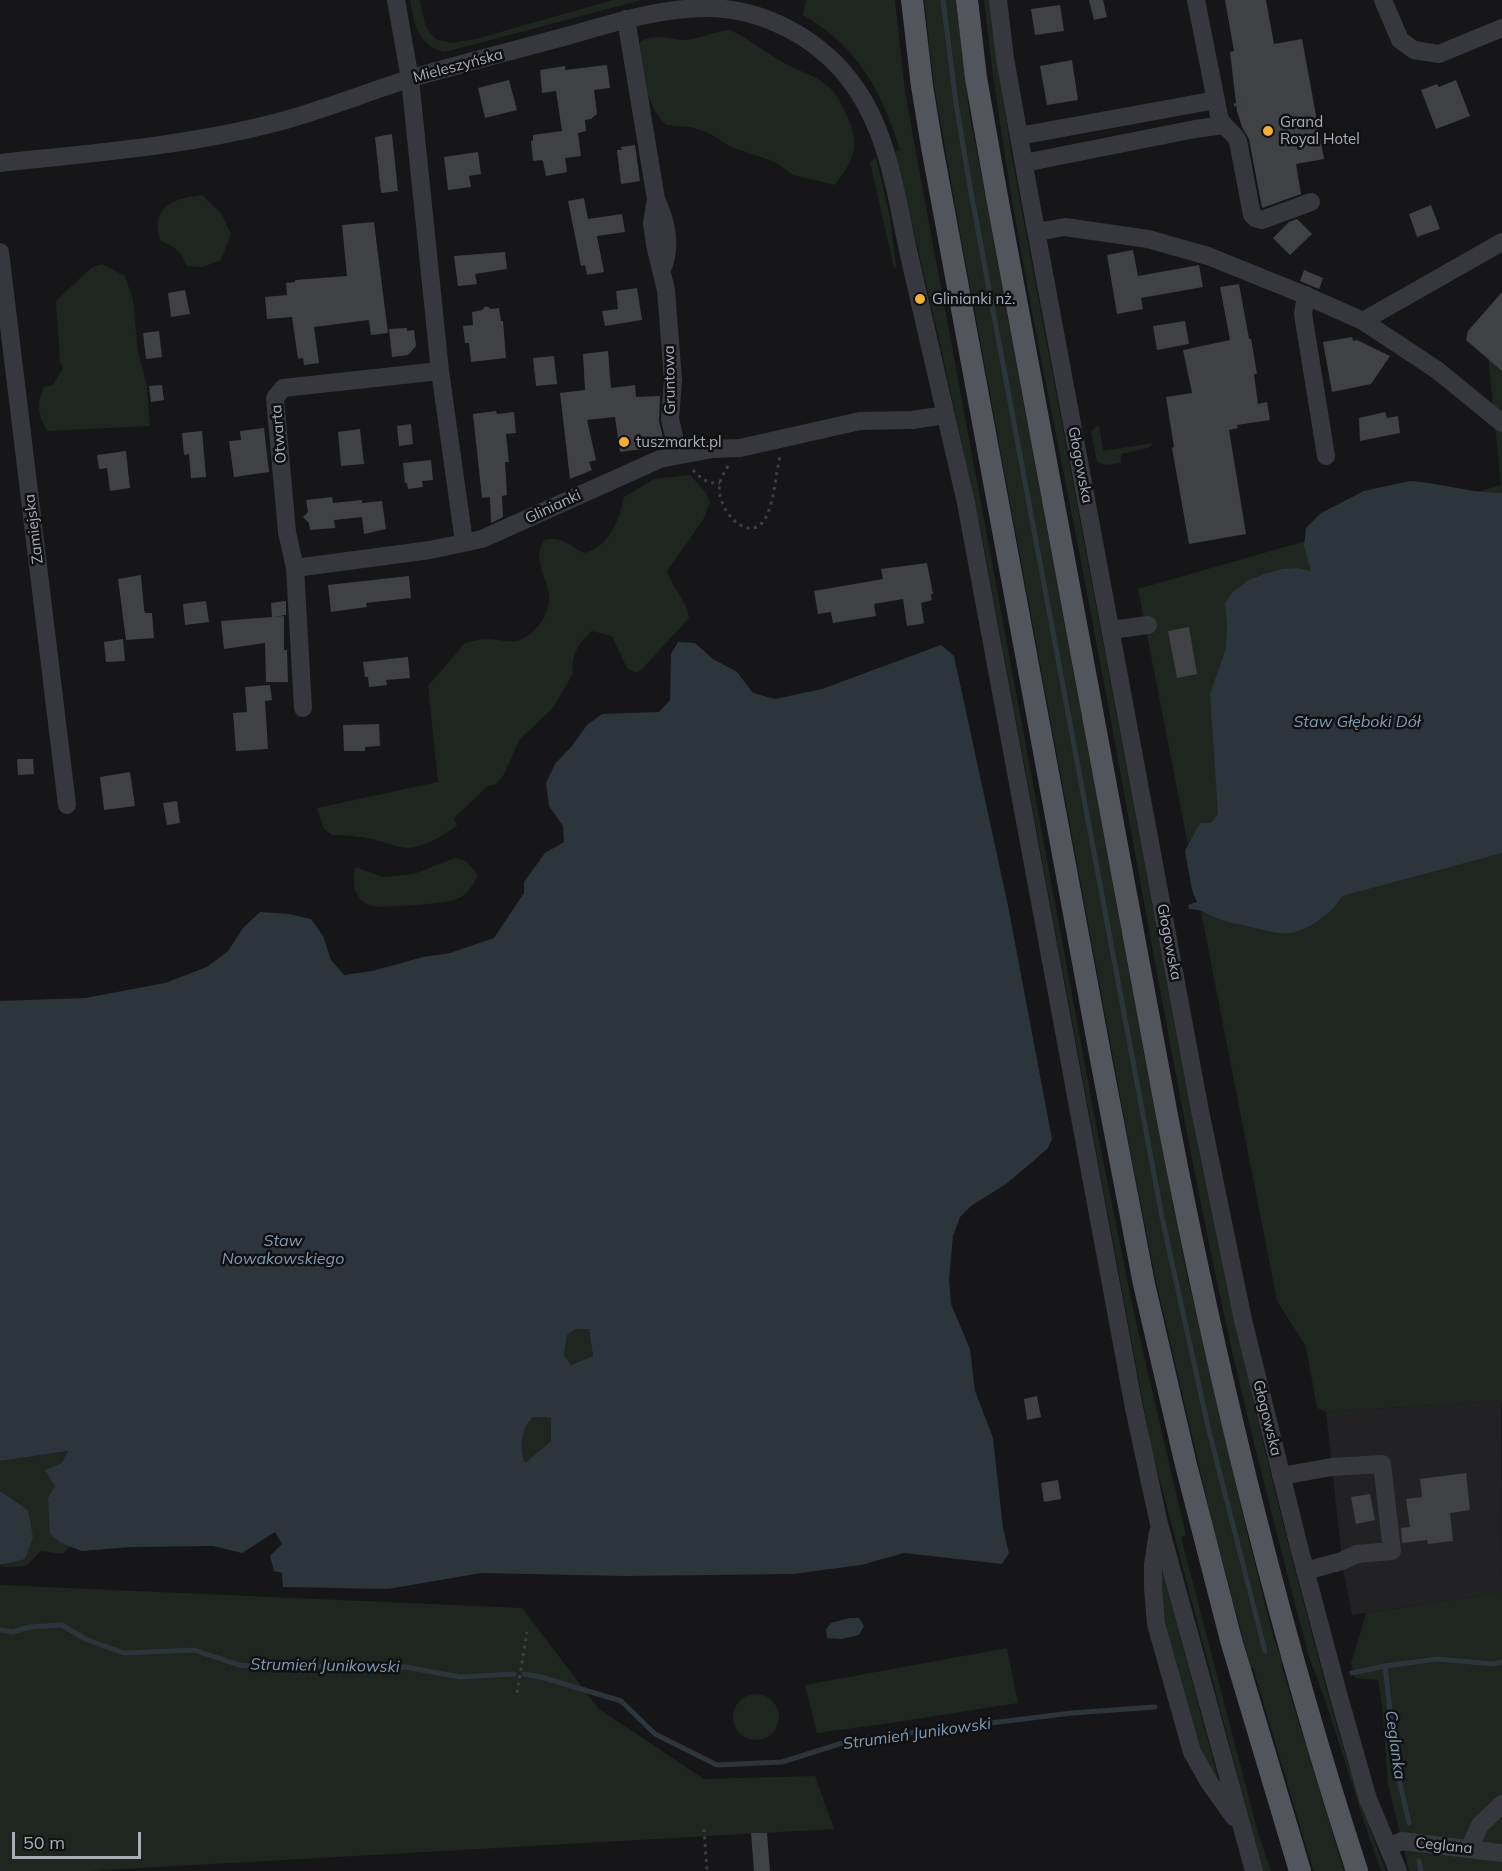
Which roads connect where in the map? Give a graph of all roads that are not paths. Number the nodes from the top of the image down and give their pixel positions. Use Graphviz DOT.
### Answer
graph roads {
  1 [pos="396,0"];
  2 [pos="912,0"];
  3 [pos="967,0"];
  4 [pos="998,0"];
  5 [pos="1197,0"];
  6 [pos="1383,0"];
  7 [pos="729,5"];
  8 [pos="626,20"];
  9 [pos="1502,28"];
  10 [pos="410,79"];
  11 [pos="1216,100"];
  12 [pos="1224,125"];
  13 [pos="1019,136"];
  14 [pos="0,163"];
  15 [pos="1024,163"];
  16 [pos="1311,202"];
  17 [pos="1037,232"];
  18 [pos="1502,242"];
  19 [pos="0,252"];
  20 [pos="1306,295"];
  21 [pos="1363,321"];
  22 [pos="440,371"];
  23 [pos="946,415"];
  24 [pos="1502,423"];
  25 [pos="678,454"];
  26 [pos="1326,456"];
  27 [pos="464,542"];
  28 [pos="295,568"];
  29 [pos="1148,625"];
  30 [pos="1111,630"];
  31 [pos="303,708"];
  32 [pos="67,805"];
  33 [pos="1281,1476"];
  34 [pos="1160,1524"];
  35 [pos="1305,1571"];
  36 [pos="1502,1804"];
  37 [pos="1242,1831"];
  38 [pos="1388,1847"];
  39 [pos="1468,1849"];
  40 [pos="1502,1853"];
  41 [pos="1254,1871"];
  42 [pos="1300,1871"];
  43 [pos="1357,1871"];
  44 [pos="1398,1871"];
  1 -- 10 [label="street"];
  2 -- 42 [label="main road"];
  3 -- 43 [label="main road"];
  4 -- 13 [label="street, Głogowska"];
  5 -- 11 [label="street"];
  6 -- 9 [label="street"];
  7 -- 8 [label="street, Mieleszyńska"];
  7 -- 23 [label="street, Mieleszyńska"];
  8 -- 10 [label="street, Mieleszyńska"];
  8 -- 25 [label="street, Gruntowa"];
  10 -- 14 [label="street, Mieleszyńska"];
  10 -- 22 [label="street"];
  11 -- 12 [label="street"];
  11 -- 13 [label="street"];
  12 -- 15 [label="street"];
  12 -- 16 [label="street"];
  13 -- 15 [label="street, Głogowska"];
  15 -- 17 [label="street, Głogowska"];
  17 -- 20 [label="street"];
  17 -- 30 [label="street, Głogowska"];
  18 -- 21 [label="street"];
  19 -- 32 [label="street, Zamiejska"];
  20 -- 21 [label="street"];
  20 -- 26 [label="street"];
  21 -- 24 [label="street"];
  22 -- 27 [label="street"];
  22 -- 28 [label="street, Otwarta"];
  23 -- 25 [label="street, Glinianki"];
  23 -- 34 [label="street"];
  25 -- 27 [label="street, Glinianki"];
  27 -- 28 [label="street, Glinianki"];
  28 -- 31 [label="street"];
  29 -- 30 [label="street"];
  30 -- 33 [label="street, Głogowska"];
  33 -- 35 [label="street, Głogowska"];
  33 -- 35 [label="street"];
  34 -- 37 [label="street"];
  34 -- 37 [label="street"];
  35 -- 38 [label="street, Głogowska"];
  36 -- 39 [label="street"];
  37 -- 41 [label="street"];
  38 -- 39 [label="street, Ceglana"];
  38 -- 44 [label="street, Głogowska"];
  39 -- 40 [label="street, Ceglana"];
}
